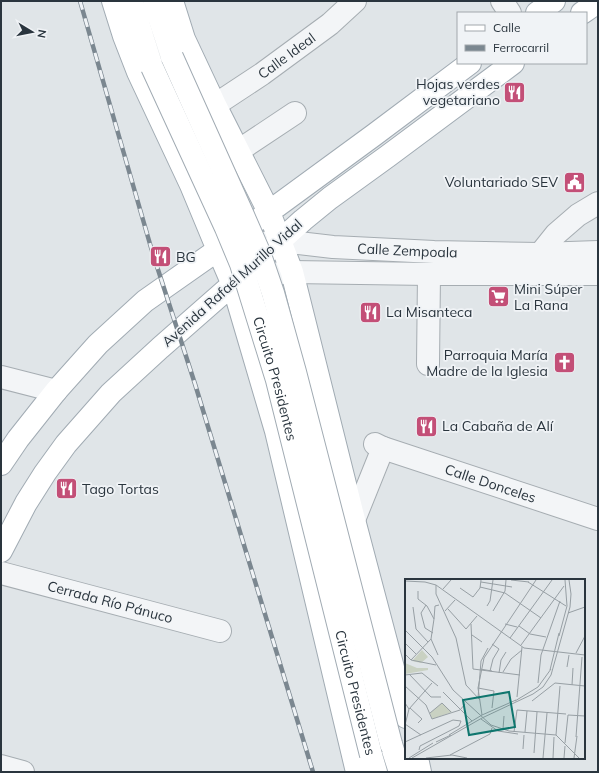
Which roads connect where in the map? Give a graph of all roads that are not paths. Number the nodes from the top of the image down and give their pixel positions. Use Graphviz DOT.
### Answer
graph roads {
  1 [pos="113,1"];
  2 [pos="131,1"];
  3 [pos="154,1"];
  4 [pos="172,1"];
  5 [pos="355,1"];
  6 [pos="502,1"];
  7 [pos="554,1"];
  8 [pos="598,2"];
  9 [pos="509,12"];
  10 [pos="538,12"];
  11 [pos="583,12"];
  12 [pos="469,64"];
  13 [pos="512,64"];
  14 [pos="215,105"];
  15 [pos="295,113"];
  16 [pos="374,135"];
  17 [pos="388,156"];
  18 [pos="241,157"];
  19 [pos="191,185"];
  20 [pos="598,203"];
  21 [pos="269,212"];
  22 [pos="280,241"];
  23 [pos="218,250"];
  24 [pos="598,252"];
  25 [pos="541,264"];
  26 [pos="292,272"];
  27 [pos="428,274"];
  28 [pos="598,274"];
  29 [pos="233,285"];
  30 [pos="428,364"];
  31 [pos="1,377"];
  32 [pos="56,390"];
  33 [pos="328,416"];
  34 [pos="276,431"];
  35 [pos="1,464"];
  36 [pos="598,519"];
  37 [pos="354,520"];
  38 [pos="1,551"];
  39 [pos="1,573"];
  40 [pos="220,631"];
  41 [pos="402,687"];
  42 [pos="405,710"];
  43 [pos="417,759"];
  44 [pos="374,764"];
  45 [pos="1,766"];
  46 [pos="23,772"];
  47 [pos="357,772"];
  48 [pos="400,772"];
  49 [pos="420,772"];
  1 -- 19 [label="main road"];
  2 -- 44 [label="main road, Circuito Presidentes, bridge"];
  3 -- 48 [label="main road, Circuito Presidentes, bridge"];
  4 -- 14 [label="main road"];
  5 -- 14 [label="street, Calle Ideal"];
  6 -- 9 [label="street"];
  7 -- 10 [label="main road"];
  8 -- 11 [label="main road"];
  12 -- 16 [label="main road, Avenida Rafaél Murillo Vidal"];
  13 -- 17 [label="main road, Avenida Rafaél Murillo Vidal"];
  14 -- 18 [label="main road"];
  15 -- 18 [label="street"];
  16 -- 17 [label="main road"];
  16 -- 21 [label="main road, Avenida Rafaél Murillo Vidal"];
  17 -- 22 [label="main road, Avenida Rafaél Murillo Vidal"];
  18 -- 19 [label="main road"];
  18 -- 21 [label="main road"];
  19 -- 23 [label="main road"];
  20 -- 25 [label="street"];
  21 -- 22 [label="main road"];
  21 -- 23 [label="main road, Avenida Rafaél Murillo Vidal"];
  22 -- 23 [label="street, Calle Zempoala"];
  22 -- 25 [label="street, Calle Zempoala"];
  22 -- 26 [label="main road"];
  22 -- 29 [label="main road, Avenida Rafaél Murillo Vidal"];
  23 -- 29 [label="main road"];
  23 -- 32 [label="main road, Avenida Rafaél Murillo Vidal"];
  24 -- 25 [label="street, Calle Zempoala"];
  25 -- 27 [label="street, Calle Zempoala"];
  25 -- 28 [label="street, Calle Zempoala"];
  26 -- 27 [label="street, Calle Zempoala"];
  26 -- 29 [label="street, Calle Zempoala"];
  26 -- 33 [label="main road"];
  27 -- 30 [label="street"];
  29 -- 34 [label="main road"];
  29 -- 38 [label="main road, Avenida Rafaél Murillo Vidal"];
  31 -- 32 [label="street"];
  32 -- 35 [label="main road, Avenida Rafaél Murillo Vidal"];
  33 -- 34 [label="main road"];
  33 -- 37 [label="main road"];
  34 -- 47 [label="main road"];
  36 -- 37 [label="street, Calle Donceles"];
  37 -- 41 [label="main road"];
  39 -- 40 [label="street, Cerrada Río Pánuco"];
  41 -- 42 [label="main road"];
  43 -- 49 [label="main road"];
  45 -- 46 [label="street"];
}
